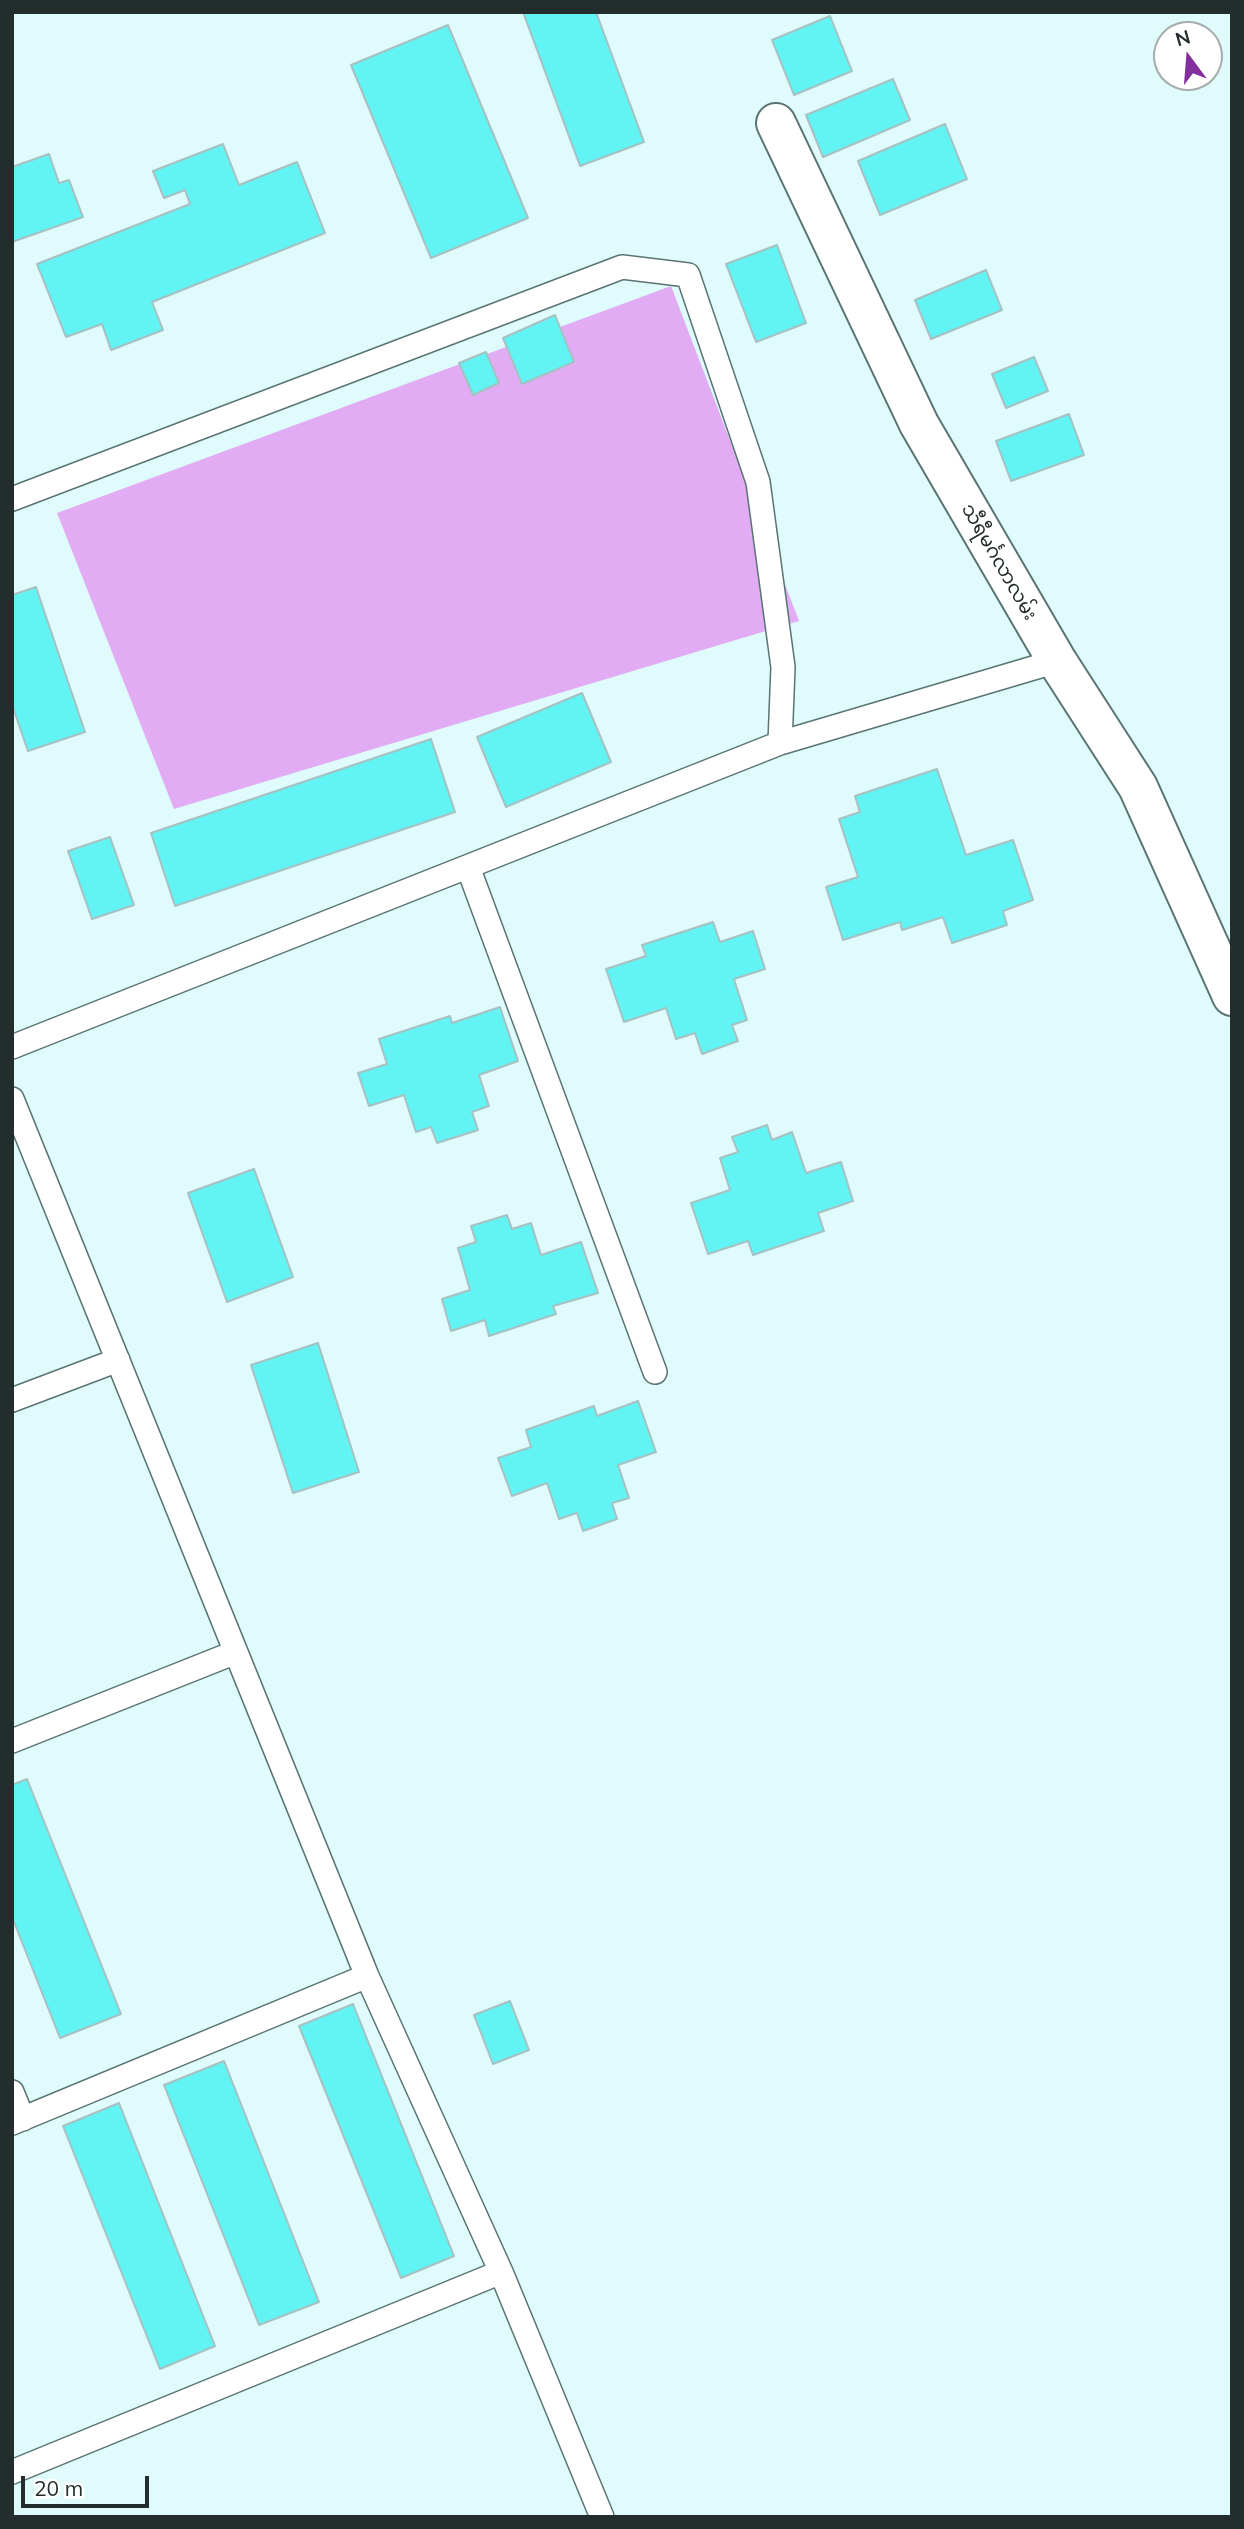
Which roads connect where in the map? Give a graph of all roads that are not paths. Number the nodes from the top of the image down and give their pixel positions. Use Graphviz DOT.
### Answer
graph roads {
  1 [pos="776,123"];
  2 [pos="12,499"];
  3 [pos="1057,661"];
  4 [pos="780,743"];
  5 [pos="468,867"];
  6 [pos="1232,996"];
  7 [pos="12,1047"];
  8 [pos="12,1099"];
  9 [pos="118,1360"];
  10 [pos="655,1372"];
  11 [pos="12,1400"];
  12 [pos="236,1652"];
  13 [pos="12,1741"];
  14 [pos="367,1976"];
  15 [pos="12,2092"];
  16 [pos="18,2121"];
  17 [pos="501,2272"];
  18 [pos="12,2472"];
  19 [pos="602,2517"];
  1 -- 3 [label="street, သီရီမင်္ဂလာလမ်း"];
  2 -- 4 [label="lane"];
  3 -- 4 [label="lane"];
  3 -- 6 [label="street, သီရီမင်္ဂလာလမ်း"];
  4 -- 5 [label="lane"];
  5 -- 7 [label="lane"];
  5 -- 10 [label="lane"];
  8 -- 9 [label="lane"];
  9 -- 11 [label="lane"];
  9 -- 12 [label="lane"];
  12 -- 13 [label="lane"];
  12 -- 14 [label="lane"];
  14 -- 16 [label="lane"];
  14 -- 17 [label="lane"];
  15 -- 16 [label="lane"];
  17 -- 18 [label="lane"];
  17 -- 19 [label="lane"];
}
